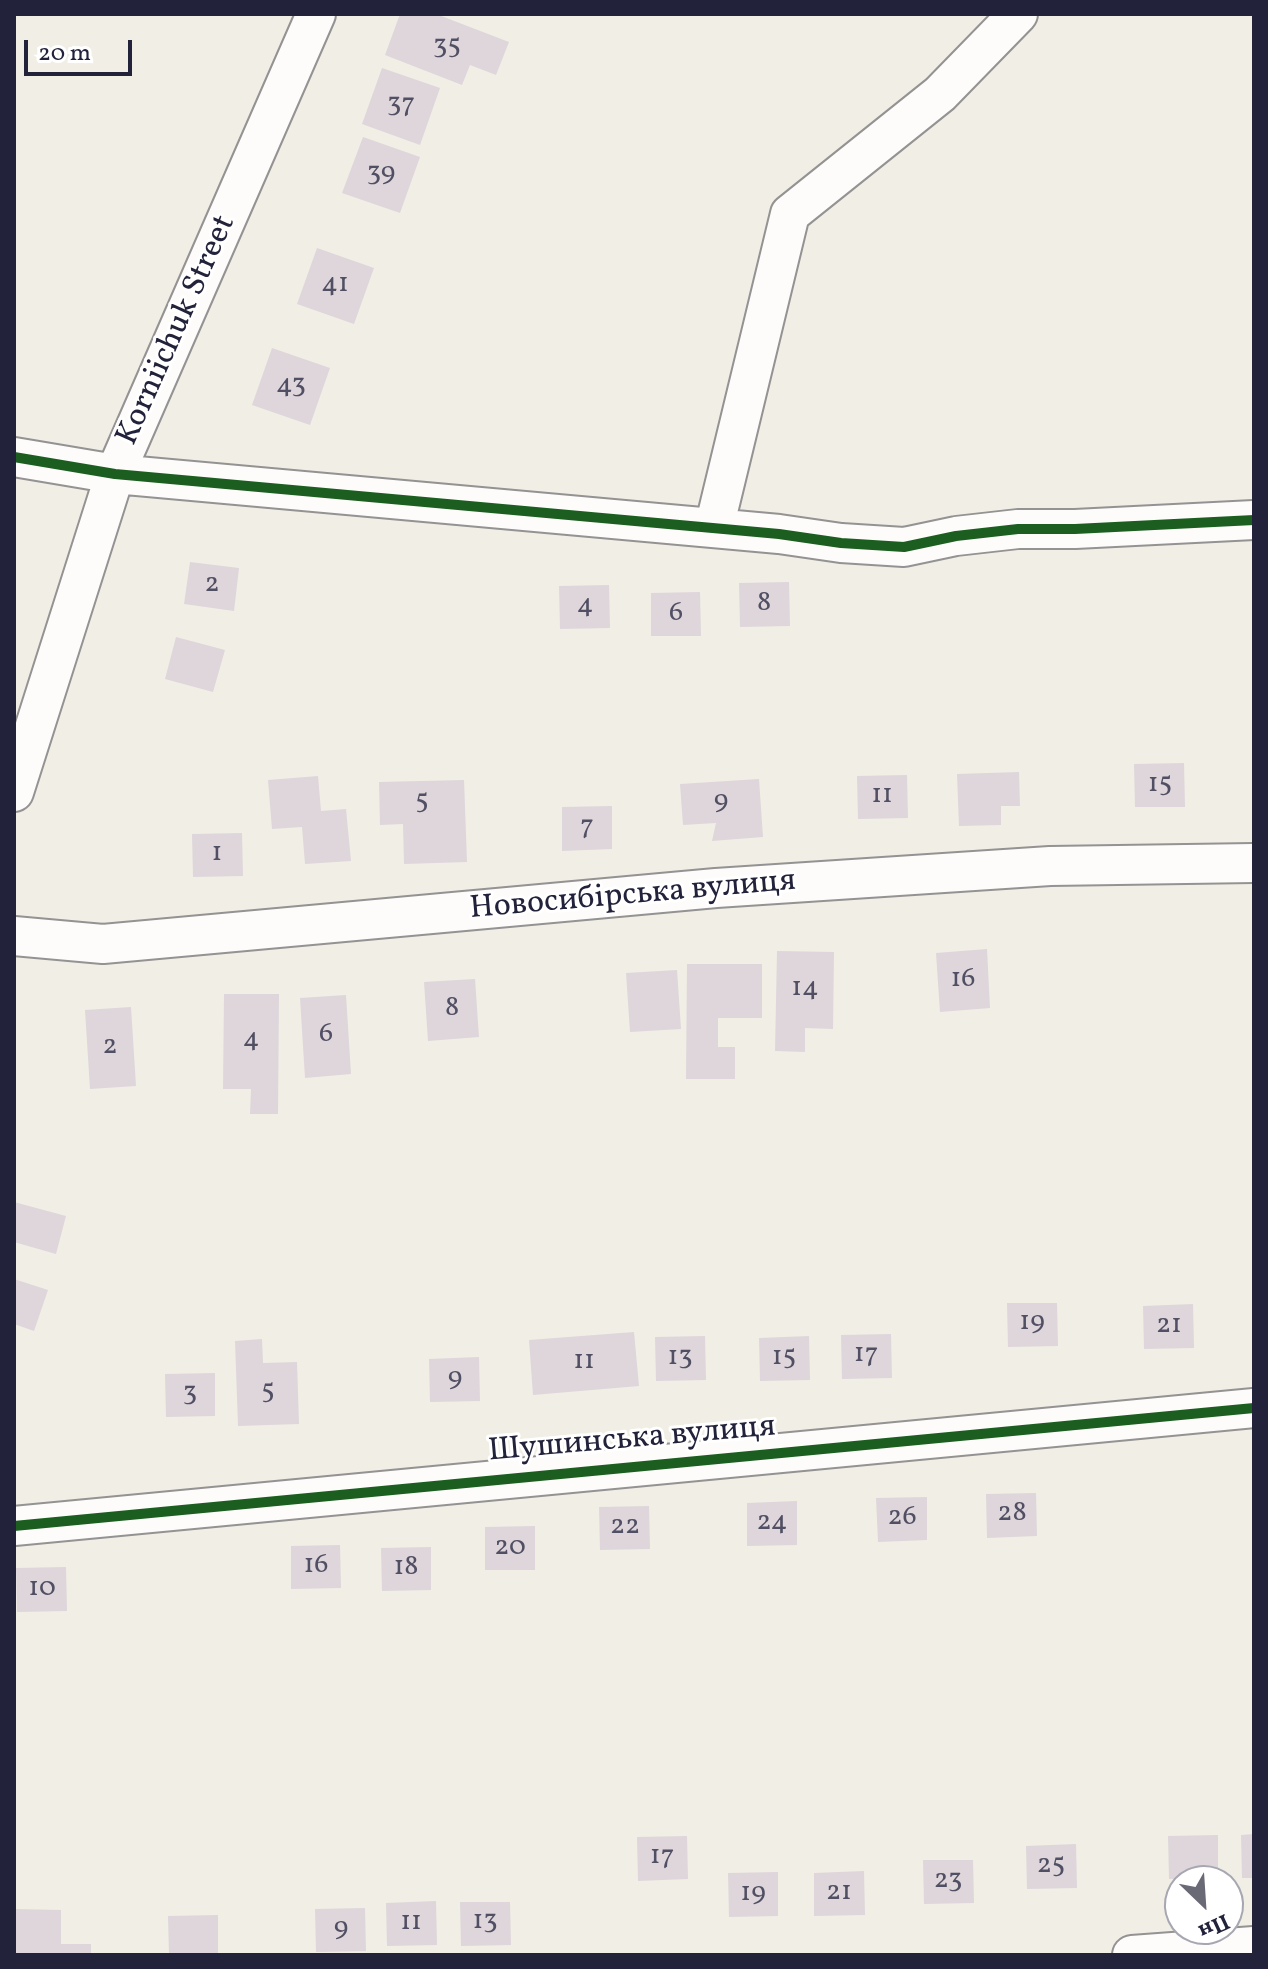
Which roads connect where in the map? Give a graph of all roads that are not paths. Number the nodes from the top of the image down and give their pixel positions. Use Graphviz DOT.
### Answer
graph roads {
  1 [pos="316,14"];
  2 [pos="1018,14"];
  3 [pos="14,457"];
  4 [pos="115,474"];
  5 [pos="1254,520"];
  6 [pos="714,528"];
  7 [pos="14,792"];
  8 [pos="1254,863"];
  9 [pos="14,936"];
  10 [pos="1254,1408"];
  11 [pos="14,1526"];
  12 [pos="1254,1946"];
  13 [pos="1132,1955"];
  1 -- 4 [label="street, Korniichuk Street"];
  2 -- 6 [label="street"];
  3 -- 4 [label="street"];
  4 -- 6 [label="street"];
  4 -- 7 [label="street, Korniichuk Street"];
  5 -- 6 [label="street"];
  8 -- 9 [label="street, Новосибірська вулиця"];
  10 -- 11 [label="street, Шушинська вулиця"];
  12 -- 13 [label="street"];
}
